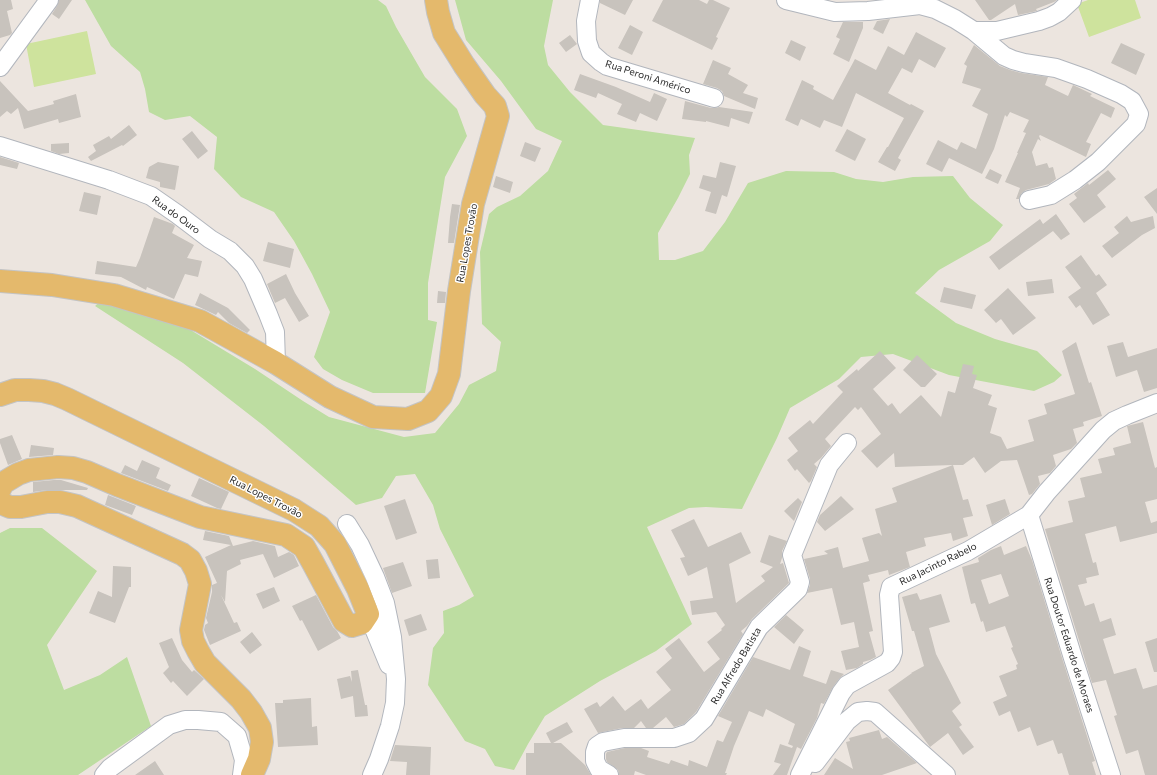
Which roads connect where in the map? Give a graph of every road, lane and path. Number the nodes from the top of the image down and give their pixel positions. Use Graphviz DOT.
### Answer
graph roads {
  1 [pos="49,0"];
  2 [pos="436,0"];
  3 [pos="590,0"];
  4 [pos="786,0"];
  5 [pos="1072,0"];
  6 [pos="821,4"];
  7 [pos="974,31"];
  8 [pos="0,67"];
  9 [pos="714,98"];
  10 [pos="0,146"];
  11 [pos="1029,200"];
  12 [pos="0,281"];
  13 [pos="276,363"];
  14 [pos="0,395"];
  15 [pos="1157,403"];
  16 [pos="847,443"];
  17 [pos="0,488"];
  18 [pos="0,500"];
  19 [pos="1029,515"];
  20 [pos="347,524"];
  21 [pos="368,614"];
  22 [pos="396,679"];
  23 [pos="104,775"];
  24 [pos="242,775"];
  25 [pos="252,775"];
  26 [pos="372,775"];
  27 [pos="609,775"];
  28 [pos="800,775"];
  29 [pos="806,775"];
  30 [pos="946,775"];
  31 [pos="1111,775"];
  1 -- 8 [label="street"];
  2 -- 13 [label="main road, Rua Lopes Trovão"];
  3 -- 9 [label="street, Rua Peroni Américo"];
  4 -- 6 [label="street"];
  5 -- 7 [label="street"];
  6 -- 7 [label="street"];
  7 -- 11 [label="street"];
  10 -- 13 [label="street, Rua do Ouro"];
  12 -- 13 [label="main road, Rua Lopes Trovão"];
  14 -- 21 [label="main road, Rua Lopes Trovão"];
  15 -- 19 [label="street, Rua Jacinto Rabelo"];
  16 -- 27 [label="street, Rua Alfredo Batista"];
  17 -- 21 [label="main road"];
  18 -- 25 [label="main road"];
  19 -- 28 [label="street, Rua Jacinto Rabelo"];
  19 -- 31 [label="street, Rua Doutor Eduardo de Moraes"];
  20 -- 22 [label="street"];
  21 -- 22 [label="street"];
  22 -- 26 [label="street"];
  23 -- 24 [label="street"];
  29 -- 30 [label="street"];
}
